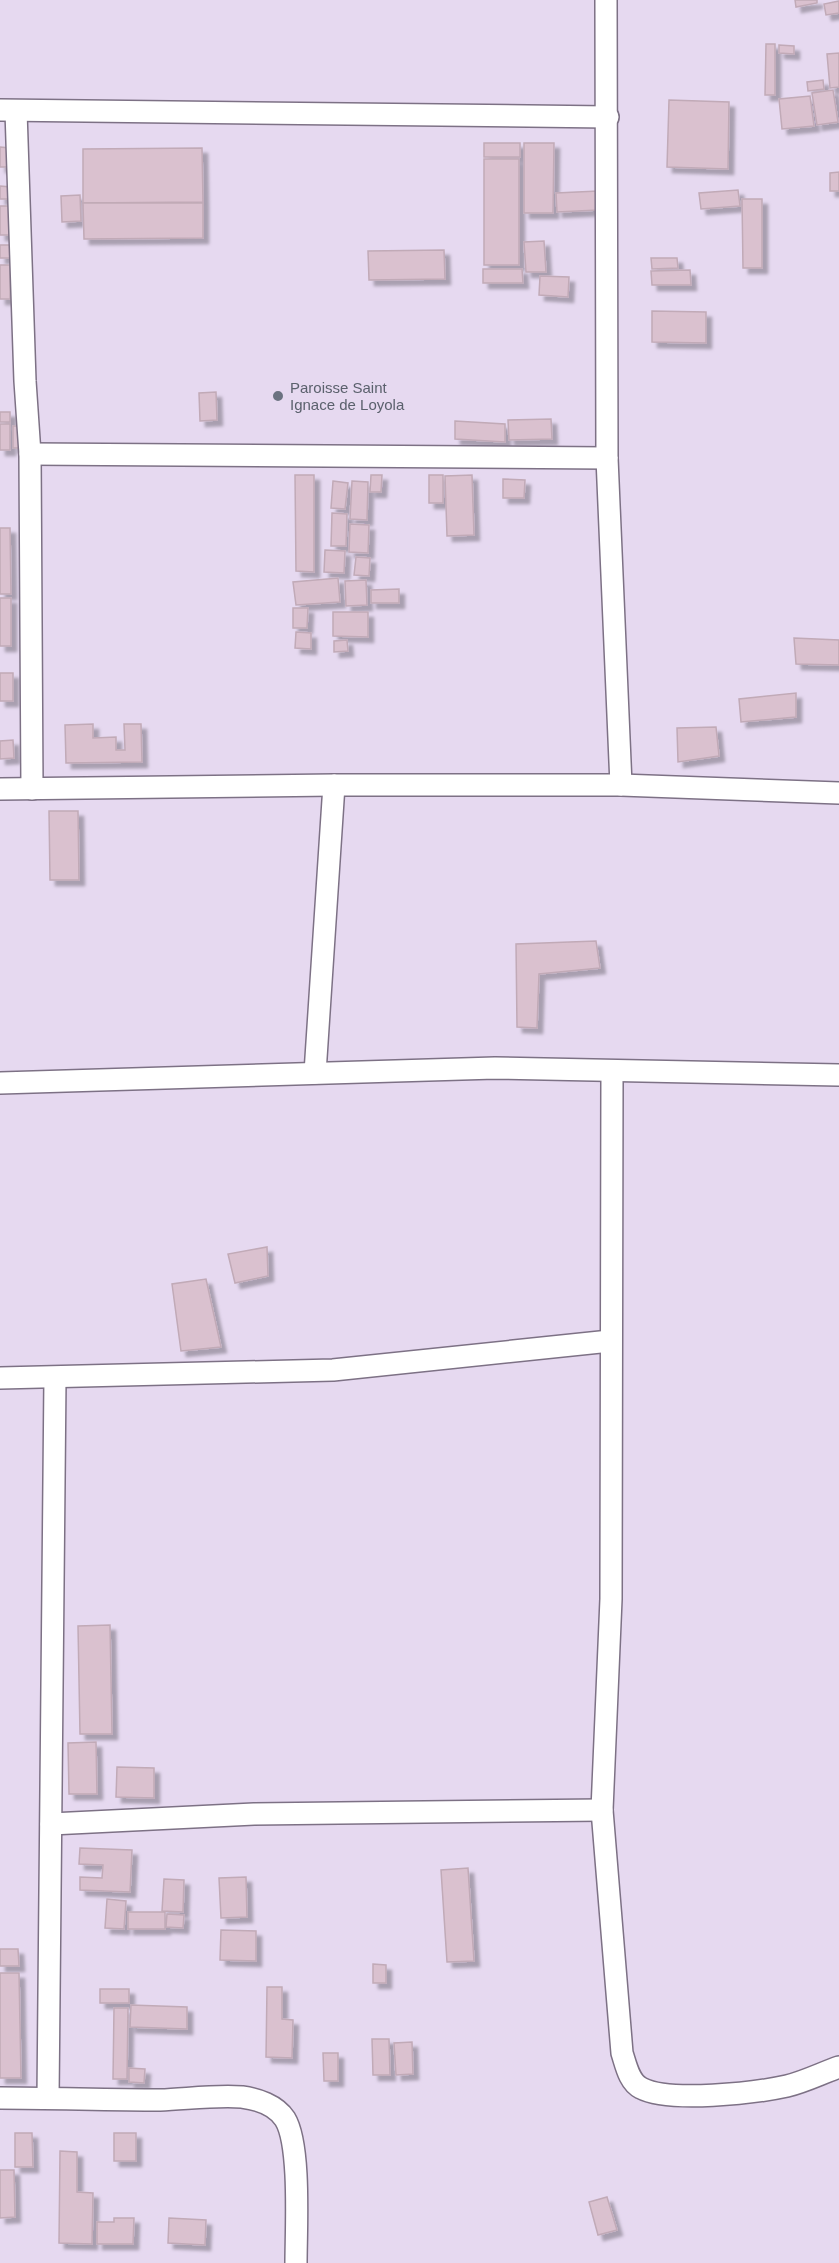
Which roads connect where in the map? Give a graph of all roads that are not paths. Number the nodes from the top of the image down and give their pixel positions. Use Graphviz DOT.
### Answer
graph roads {
  1 [pos="606,0"];
  2 [pos="8,110"];
  3 [pos="608,117"];
  4 [pos="30,454"];
  5 [pos="607,458"];
  6 [pos="334,784"];
  7 [pos="621,785"];
  8 [pos="0,789"];
  9 [pos="33,789"];
  10 [pos="839,793"];
  11 [pos="612,1072"];
  12 [pos="315,1073"];
  13 [pos="839,1075"];
  14 [pos="0,1083"];
  15 [pos="610,1341"];
  16 [pos="0,1378"];
  17 [pos="55,1378"];
  18 [pos="602,1810"];
  19 [pos="51,1824"];
  20 [pos="839,2067"];
  21 [pos="0,2098"];
  22 [pos="48,2098"];
  23 [pos="296,2263"];
  1 -- 3 [label="street"];
  2 -- 3 [label="street"];
  2 -- 4 [label="street"];
  3 -- 5 [label="street"];
  4 -- 5 [label="street"];
  4 -- 9 [label="street"];
  5 -- 7 [label="street"];
  6 -- 7 [label="street"];
  6 -- 9 [label="street"];
  6 -- 12 [label="street"];
  7 -- 10 [label="street"];
  8 -- 9 [label="street"];
  11 -- 12 [label="street"];
  11 -- 13 [label="street"];
  11 -- 15 [label="street"];
  12 -- 14 [label="street"];
  15 -- 17 [label="street"];
  15 -- 18 [label="street"];
  16 -- 17 [label="street"];
  17 -- 19 [label="street"];
  18 -- 19 [label="street"];
  18 -- 20 [label="street"];
  19 -- 22 [label="street"];
  21 -- 22 [label="street"];
  22 -- 23 [label="street"];
}
